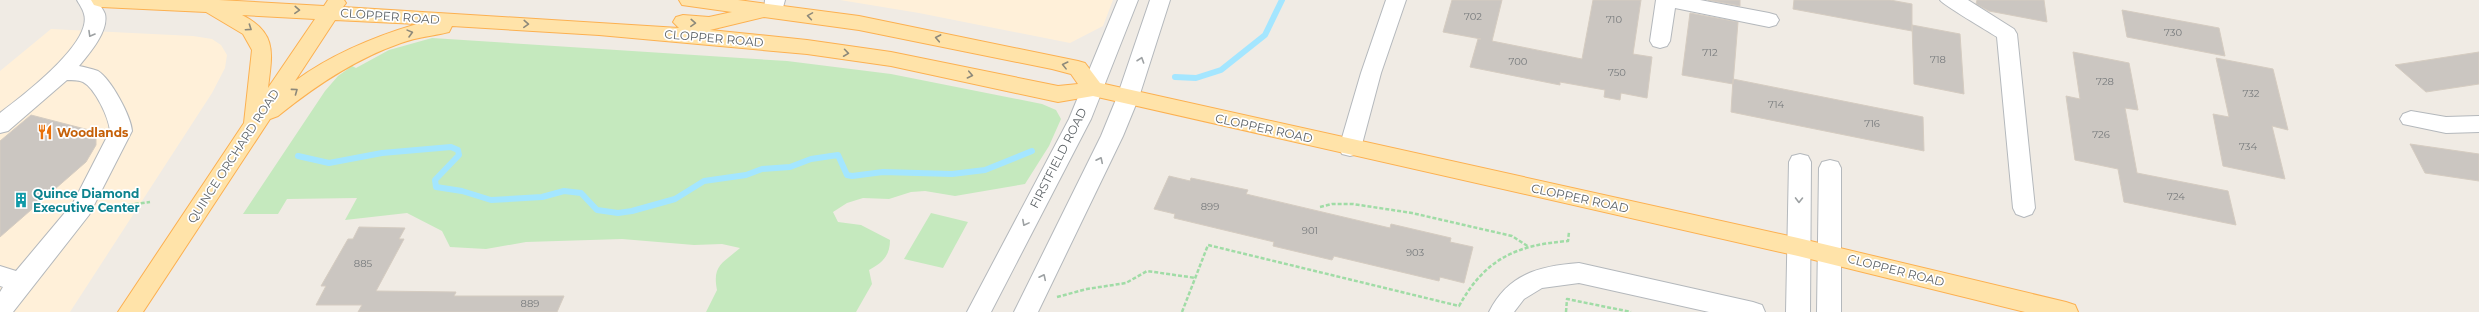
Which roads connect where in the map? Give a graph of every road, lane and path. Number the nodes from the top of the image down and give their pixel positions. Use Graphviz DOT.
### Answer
graph roads {
  1 [pos="87,0"];
  2 [pos="101,0"];
  3 [pos="689,0"];
  4 [pos="1128,0"];
  5 [pos="1160,0"];
  6 [pos="1396,0"];
  7 [pos="1666,0"];
  8 [pos="1950,0"];
  9 [pos="742,3"];
  10 [pos="202,4"];
  11 [pos="774,5"];
  12 [pos="334,6"];
  13 [pos="1769,20"];
  14 [pos="488,22"];
  15 [pos="599,28"];
  16 [pos="1660,41"];
  17 [pos="64,72"];
  18 [pos="1094,89"];
  19 [pos="1128,97"];
  20 [pos="2411,119"];
  21 [pos="2479,124"];
  22 [pos="0,125"];
  23 [pos="254,125"];
  24 [pos="1350,148"];
  25 [pos="1800,162"];
  26 [pos="1830,168"];
  27 [pos="150,202"];
  28 [pos="1320,207"];
  29 [pos="2024,208"];
  30 [pos="81,209"];
  31 [pos="1569,232"];
  32 [pos="1798,246"];
  33 [pos="1529,247"];
  34 [pos="1829,254"];
  35 [pos="1196,278"];
  36 [pos="11,279"];
  37 [pos="1051,300"];
  38 [pos="0,311"];
  39 [pos="130,312"];
  40 [pos="979,312"];
  41 [pos="1026,312"];
  42 [pos="1182,312"];
  43 [pos="1501,312"];
  44 [pos="1566,312"];
  45 [pos="1631,312"];
  46 [pos="1753,312"];
  47 [pos="1798,312"];
  48 [pos="1829,312"];
  49 [pos="2066,312"];
  1 -- 17 [label="street, one-way"];
  2 -- 10 [label="main road, CLOPPER ROAD"];
  3 -- 9 [label="main road"];
  4 -- 18 [label="street, FIRSTFIELD ROAD"];
  19 -- 5 [label="street, one-way"];
  6 -- 24 [label="street"];
  7 -- 13 [label="street"];
  7 -- 16 [label="street"];
  8 -- 29 [label="street"];
  9 -- 11 [label="main road"];
  10 -- 12 [label="main road, CLOPPER ROAD, one-way"];
  10 -- 23 [label="main road, one-way"];
  15 -- 11 [label="main road, one-way"];
  18 -- 11 [label="main road, one-way"];
  12 -- 14 [label="main road, CLOPPER ROAD"];
  12 -- 23 [label="main road, QUINCE ORCHARD ROAD"];
  14 -- 15 [label="main road, CLOPPER ROAD, one-way"];
  23 -- 14 [label="main road, one-way"];
  15 -- 18 [label="main road, CLOPPER ROAD, one-way"];
  17 -- 22 [label="street"];
  17 -- 30 [label="street"];
  18 -- 19 [label="main road, CLOPPER ROAD"];
  18 -- 40 [label="street, FIRSTFIELD ROAD, one-way"];
  19 -- 24 [label="main road, CLOPPER ROAD"];
  41 -- 19 [label="street, one-way"];
  20 -- 21 [label="street"];
  23 -- 39 [label="main road, QUINCE ORCHARD ROAD"];
  24 -- 32 [label="main road, CLOPPER ROAD"];
  25 -- 32 [label="street, one-way"];
  26 -- 34 [label="street"];
  27 -- 30 [label="path"];
  28 -- 33 [label="path"];
  30 -- 36 [label="street"];
  31 -- 33 [label="path"];
  32 -- 34 [label="main road, CLOPPER ROAD"];
  32 -- 47 [label="street"];
  33 -- 35 [label="path"];
  34 -- 48 [label="street"];
  34 -- 49 [label="main road, CLOPPER ROAD"];
  35 -- 37 [label="path"];
  35 -- 42 [label="path"];
  36 -- 38 [label="street"];
  43 -- 46 [label="street"];
  44 -- 45 [label="path"];
}
